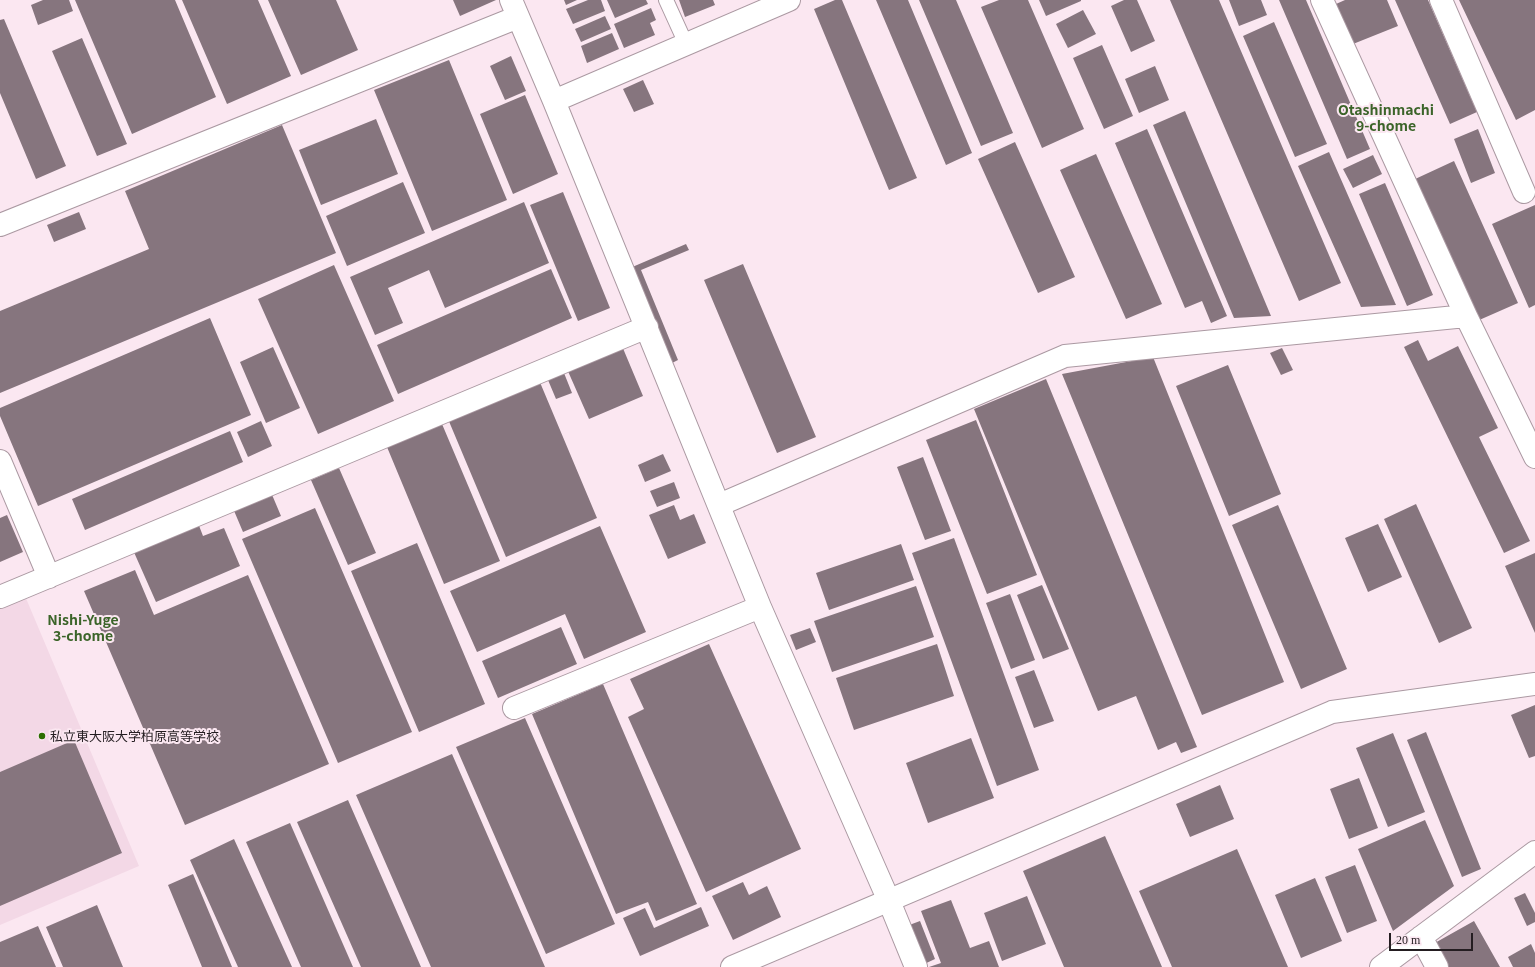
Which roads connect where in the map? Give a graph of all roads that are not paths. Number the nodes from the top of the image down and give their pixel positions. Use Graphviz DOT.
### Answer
graph roads {
  1 [pos="666,0"];
  2 [pos="789,0"];
  3 [pos="1322,0"];
  4 [pos="1441,0"];
  5 [pos="514,8"];
  6 [pos="686,44"];
  7 [pos="554,101"];
  8 [pos="1523,192"];
  9 [pos="0,224"];
  10 [pos="1466,316"];
  11 [pos="647,327"];
  12 [pos="1535,457"];
  13 [pos="0,462"];
  14 [pos="719,505"];
  15 [pos="49,576"];
  16 [pos="0,597"];
  17 [pos="760,607"];
  18 [pos="1535,684"];
  19 [pos="514,708"];
  20 [pos="1535,852"];
  21 [pos="889,901"];
  22 [pos="1421,937"];
  23 [pos="732,967"];
  24 [pos="916,967"];
  25 [pos="1381,967"];
  26 [pos="1437,967"];
  1 -- 6 [label="lane"];
  2 -- 6 [label="street"];
  3 -- 10 [label="street"];
  4 -- 8 [label="street"];
  5 -- 7 [label="street"];
  5 -- 9 [label="street"];
  6 -- 7 [label="street"];
  7 -- 11 [label="street"];
  10 -- 12 [label="street"];
  10 -- 14 [label="street"];
  11 -- 14 [label="street"];
  11 -- 15 [label="street"];
  13 -- 15 [label="street"];
  14 -- 17 [label="street"];
  15 -- 16 [label="street"];
  17 -- 19 [label="street"];
  17 -- 21 [label="street"];
  18 -- 21 [label="street"];
  20 -- 22 [label="street"];
  21 -- 23 [label="street"];
  21 -- 24 [label="street"];
  22 -- 25 [label="street"];
  22 -- 26 [label="street"];
}
